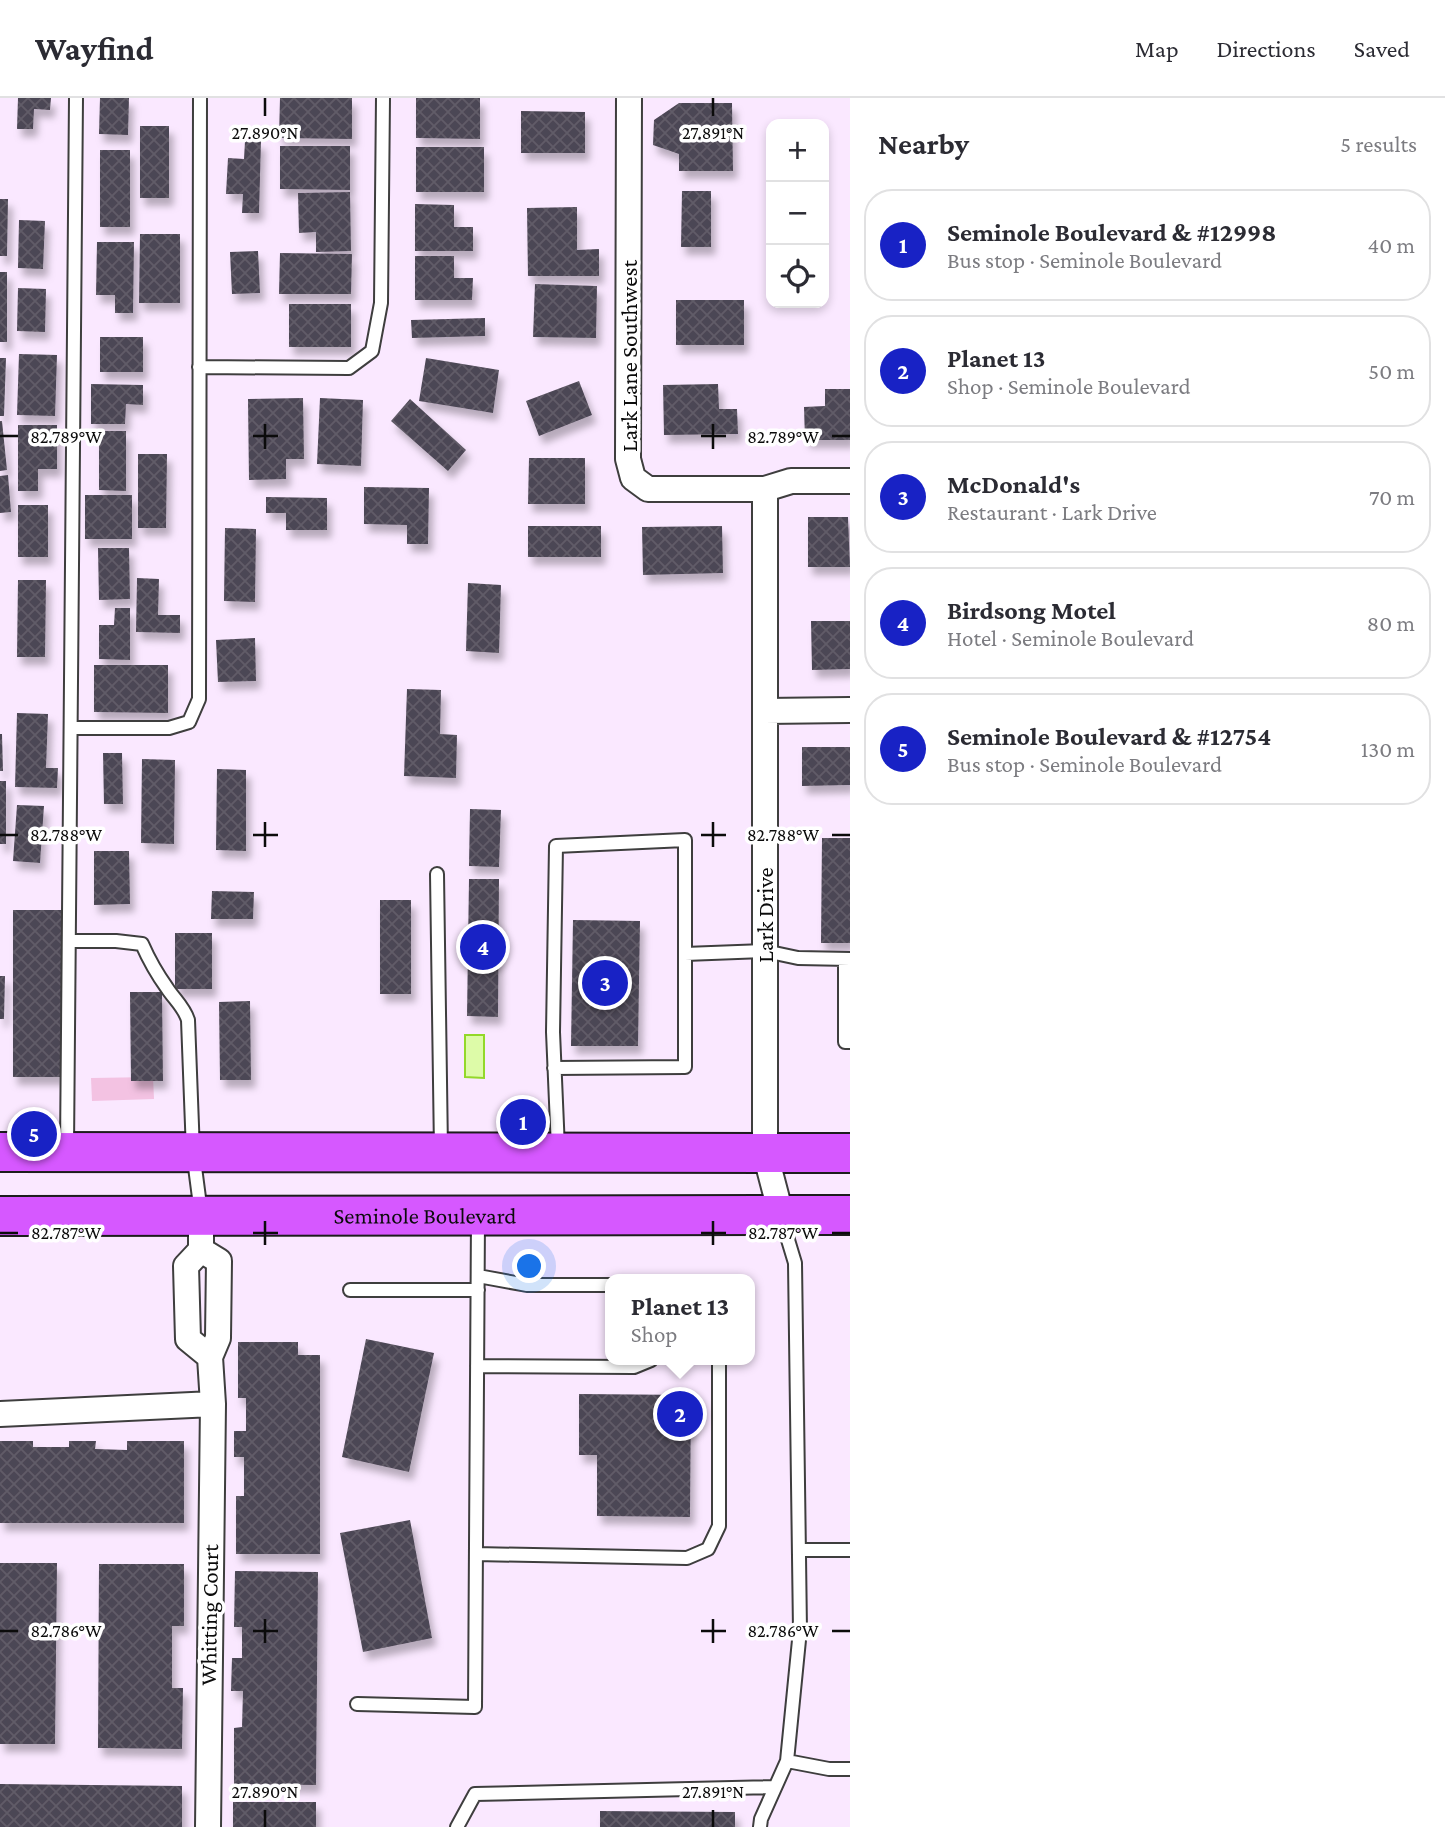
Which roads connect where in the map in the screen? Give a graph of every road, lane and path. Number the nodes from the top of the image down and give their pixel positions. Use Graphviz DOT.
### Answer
graph roads {
  1 [pos="76,98"];
  2 [pos="200,98"];
  3 [pos="383,98"];
  4 [pos="629,98"];
  5 [pos="199,367"];
  6 [pos="850,481"];
  7 [pos="765,489"];
  8 [pos="850,710"];
  9 [pos="765,711"];
  10 [pos="71,727"];
  11 [pos="436,874"];
  12 [pos="69,941"];
  13 [pos="765,951"];
  14 [pos="685,954"];
  15 [pos="847,959"];
  16 [pos="850,1042"];
  17 [pos="554,1068"];
  18 [pos="0,1152"];
  19 [pos="67,1152"];
  20 [pos="193,1152"];
  21 [pos="441,1153"];
  22 [pos="558,1153"];
  23 [pos="765,1153"];
  24 [pos="850,1153"];
  25 [pos="478,1214"];
  26 [pos="781,1214"];
  27 [pos="850,1215"];
  28 [pos="0,1216"];
  29 [pos="201,1233"];
  30 [pos="478,1283"];
  31 [pos="605,1285"];
  32 [pos="351,1290"];
  33 [pos="219,1322"];
  34 [pos="187,1323"];
  35 [pos="210,1357"];
  36 [pos="639,1365"];
  37 [pos="719,1365"];
  38 [pos="477,1366"];
  39 [pos="213,1404"];
  40 [pos="0,1414"];
  41 [pos="800,1550"];
  42 [pos="850,1550"];
  43 [pos="476,1555"];
  44 [pos="357,1704"];
  45 [pos="787,1761"];
  46 [pos="850,1769"];
  47 [pos="775,1787"];
  48 [pos="208,1827"];
  49 [pos="457,1827"];
  50 [pos="760,1827"];
  1 -- 10 [label="lane"];
  2 -- 5 [label="lane"];
  3 -- 5 [label="lane"];
  4 -- 7 [label="street, Lark Lane Southwest"];
  5 -- 10 [label="lane"];
  6 -- 7 [label="street"];
  7 -- 9 [label="street, Lark Drive"];
  8 -- 9 [label="street"];
  9 -- 13 [label="street, Lark Drive"];
  10 -- 12 [label="lane"];
  11 -- 21 [label="lane"];
  12 -- 19 [label="lane"];
  12 -- 20 [label="lane"];
  13 -- 14 [label="lane"];
  13 -- 15 [label="lane"];
  13 -- 23 [label="street, Lark Drive"];
  14 -- 17 [label="lane"];
  14 -- 17 [label="lane"];
  15 -- 16 [label="lane"];
  17 -- 22 [label="lane"];
  18 -- 19 [label="main road"];
  19 -- 20 [label="main road"];
  20 -- 21 [label="main road"];
  20 -- 29 [label="lane"];
  21 -- 22 [label="main road"];
  22 -- 23 [label="main road"];
  23 -- 24 [label="main road"];
  23 -- 26 [label="street, Lark Drive"];
  25 -- 26 [label="main road, Seminole Boulevard"];
  25 -- 29 [label="main road, Seminole Boulevard"];
  25 -- 30 [label="lane"];
  26 -- 27 [label="main road, Seminole Boulevard"];
  26 -- 41 [label="lane"];
  28 -- 29 [label="main road, Seminole Boulevard"];
  29 -- 33 [label="street, Whitting Court"];
  29 -- 34 [label="street"];
  30 -- 31 [label="lane"];
  30 -- 32 [label="lane"];
  30 -- 38 [label="lane"];
  33 -- 34 [label="street"];
  33 -- 35 [label="street, Whitting Court"];
  34 -- 35 [label="street"];
  35 -- 39 [label="street, Whitting Court"];
  36 -- 38 [label="lane"];
  37 -- 43 [label="lane"];
  38 -- 43 [label="lane"];
  39 -- 40 [label="street"];
  39 -- 48 [label="street, Whitting Court"];
  41 -- 42 [label="lane"];
  41 -- 45 [label="lane"];
  43 -- 44 [label="lane"];
  45 -- 46 [label="lane"];
  45 -- 47 [label="lane"];
  47 -- 49 [label="lane"];
  47 -- 50 [label="lane"];
}
